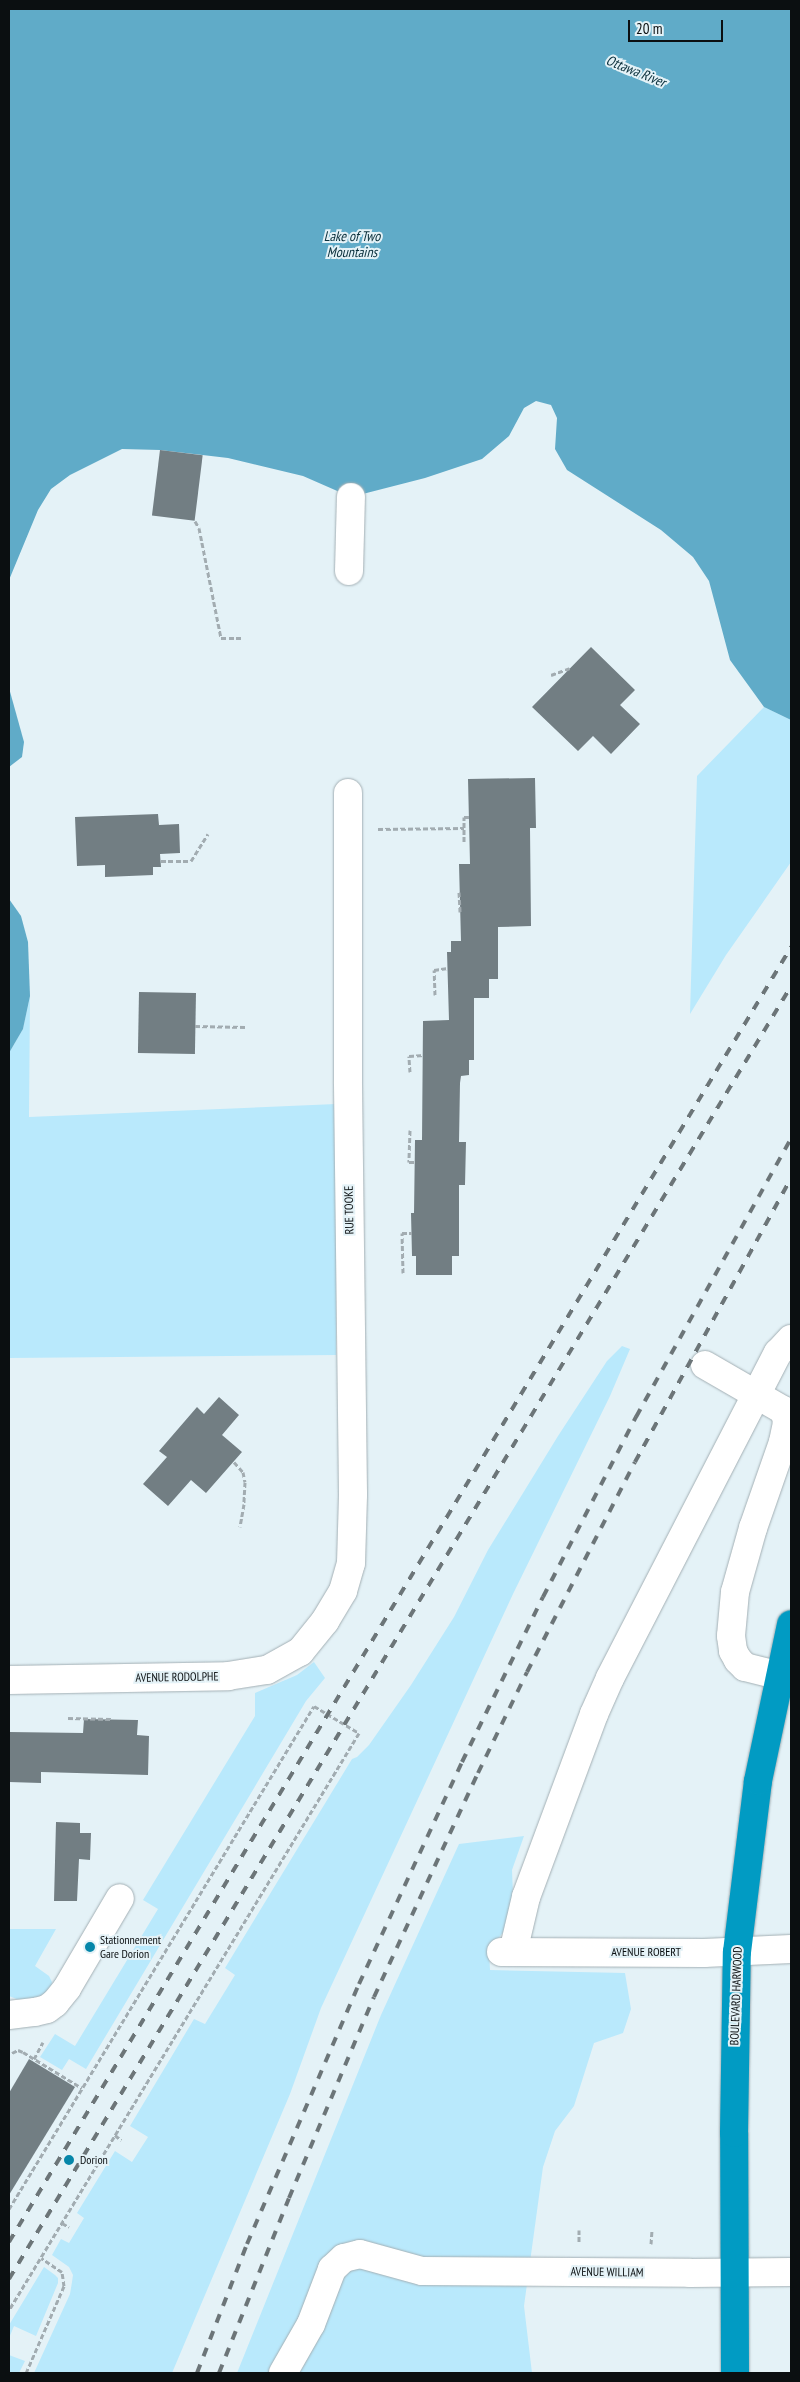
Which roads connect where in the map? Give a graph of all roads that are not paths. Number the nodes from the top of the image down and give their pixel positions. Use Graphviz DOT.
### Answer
graph roads {
  1 [pos="351,497"];
  2 [pos="349,571"];
  3 [pos="348,793"];
  4 [pos="791,1339"];
  5 [pos="705,1366"];
  6 [pos="756,1394"];
  7 [pos="325,1621"];
  8 [pos="791,1624"];
  9 [pos="780,1676"];
  10 [pos="9,1680"];
  11 [pos="120,1898"];
  12 [pos="791,1949"];
  13 [pos="737,1952"];
  14 [pos="9,2015"];
  15 [pos="735,2272"];
  16 [pos="791,2272"];
  17 [pos="283,2373"];
  18 [pos="736,2373"];
  1 -- 2 [label="street"];
  3 -- 7 [label="street, RUE TOOKE"];
  4 -- 6 [label="street"];
  5 -- 6 [label="street"];
  6 -- 9 [label="street"];
  6 -- 13 [label="street, AVENUE ROBERT"];
  7 -- 10 [label="street, AVENUE RODOLPHE"];
  8 -- 9 [label="highway, BOULEVARD HARWOOD"];
  9 -- 13 [label="highway, BOULEVARD HARWOOD"];
  11 -- 14 [label="street"];
  12 -- 13 [label="street, AVENUE ROBERT"];
  13 -- 15 [label="highway, BOULEVARD HARWOOD"];
  15 -- 16 [label="street, AVENUE WILLIAM"];
  15 -- 17 [label="street, AVENUE WILLIAM"];
  15 -- 18 [label="highway, BOULEVARD HARWOOD"];
}
